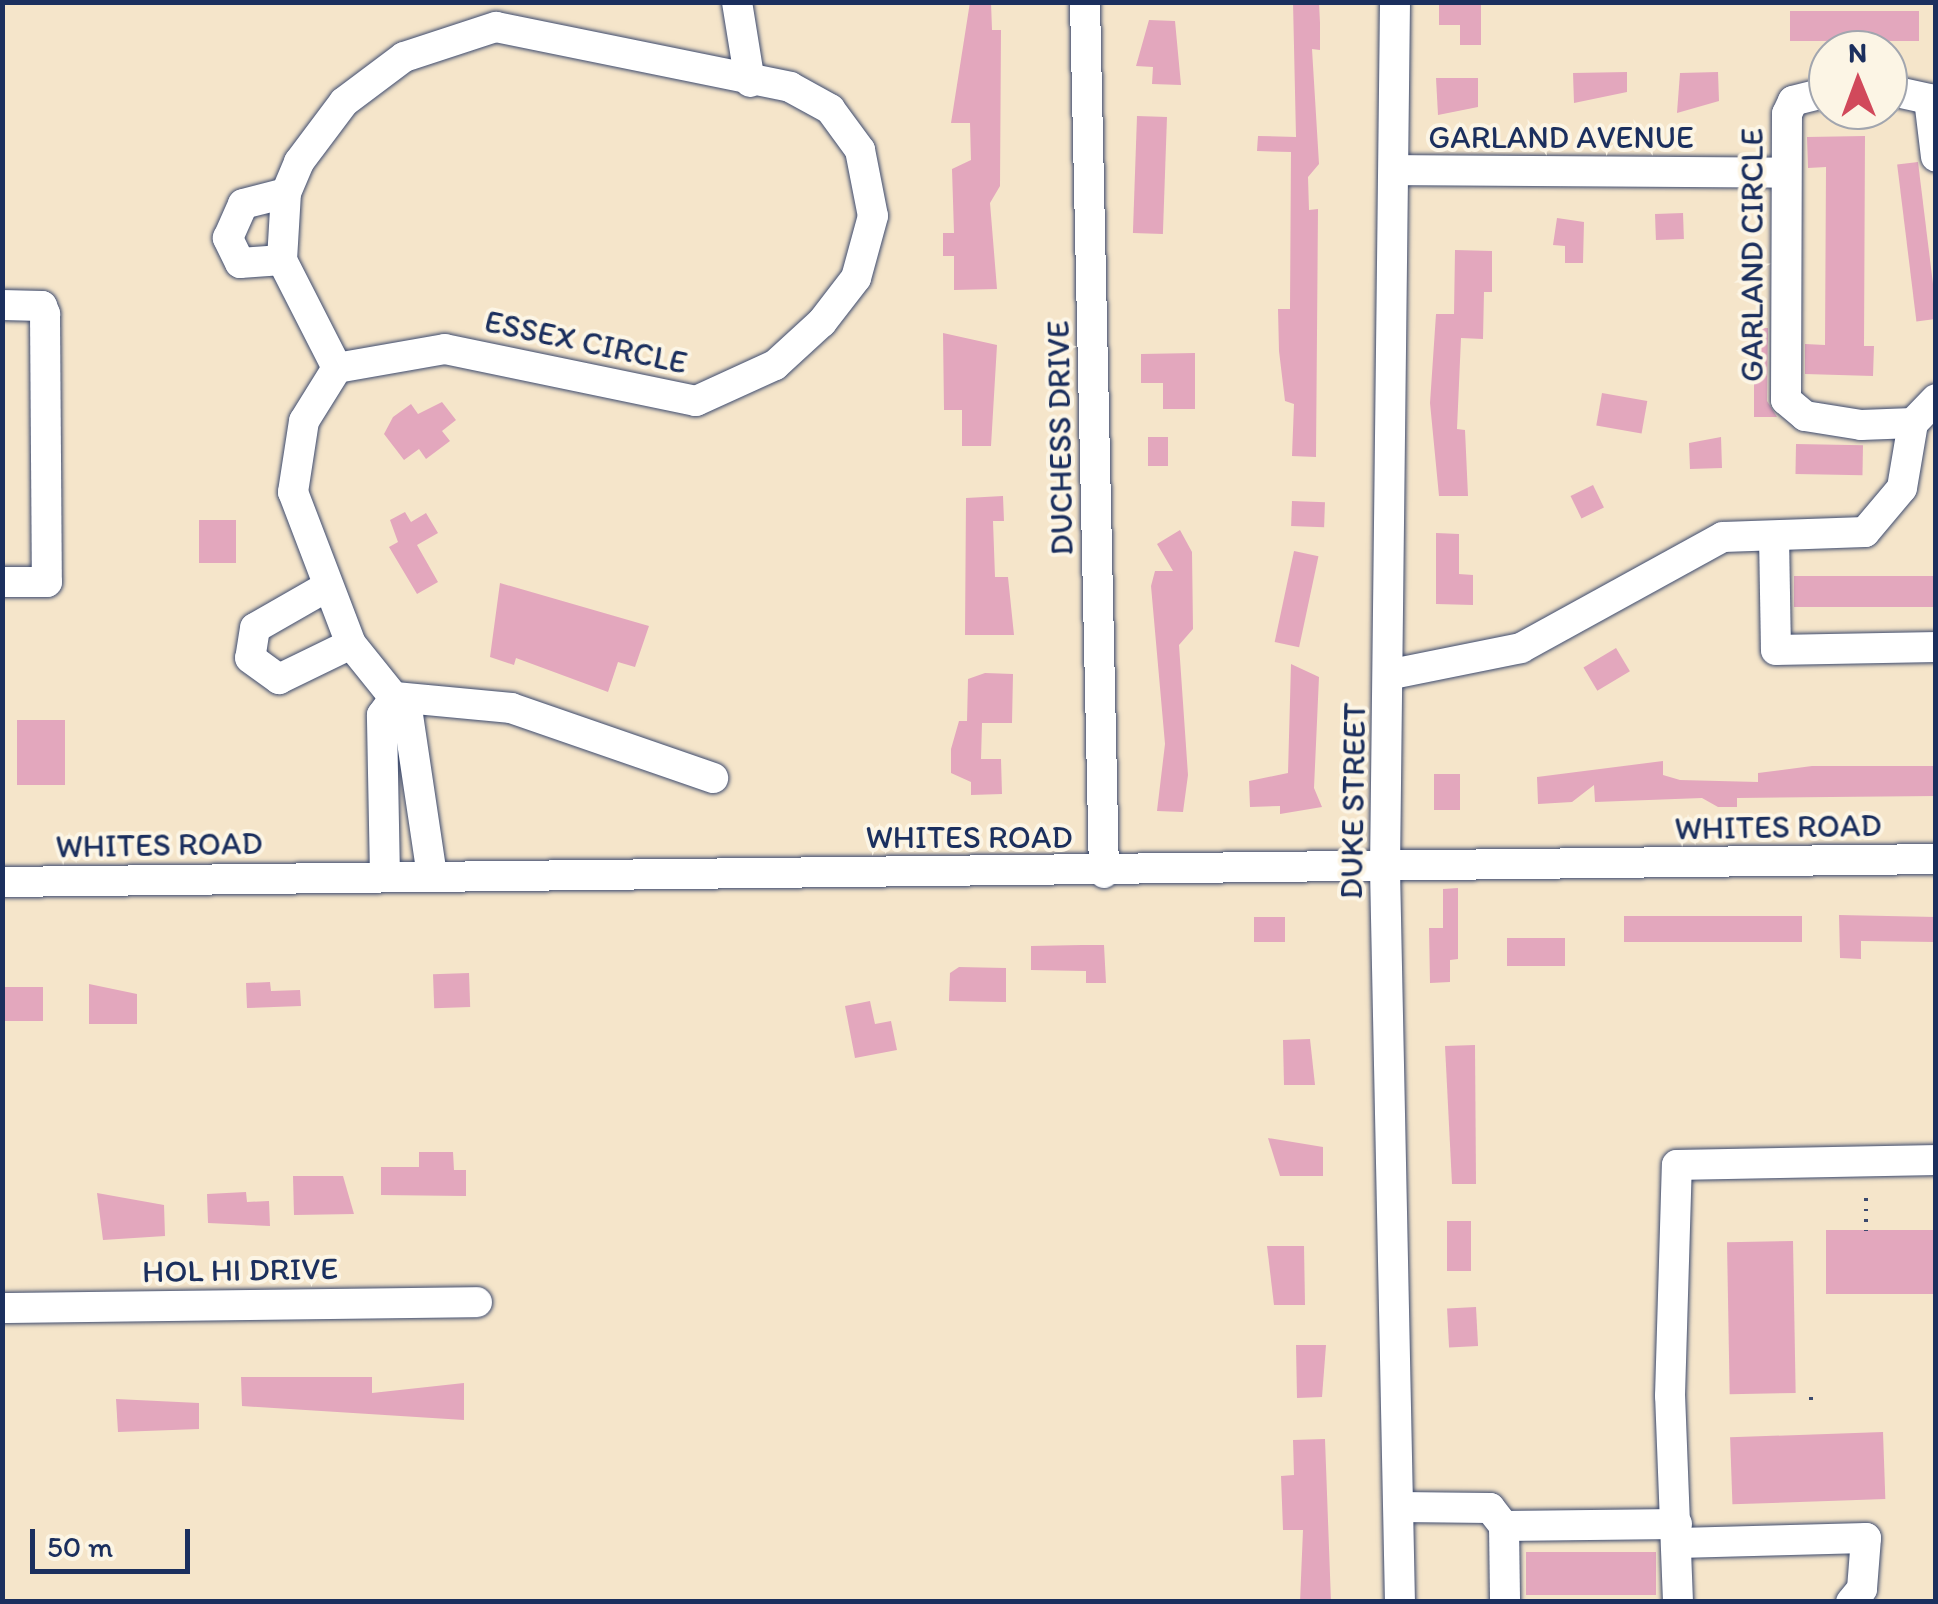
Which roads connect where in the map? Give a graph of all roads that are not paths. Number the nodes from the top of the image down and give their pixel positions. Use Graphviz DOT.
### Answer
graph roads {
  1 [pos="737,2"];
  2 [pos="1085,2"];
  3 [pos="1395,2"];
  4 [pos="750,82"];
  5 [pos="1908,94"];
  6 [pos="1808,97"];
  7 [pos="1936,157"];
  8 [pos="1396,170"];
  9 [pos="1784,173"];
  10 [pos="286,193"];
  11 [pos="282,260"];
  12 [pos="2,305"];
  13 [pos="337,368"];
  14 [pos="1936,400"];
  15 [pos="1913,423"];
  16 [pos="1774,536"];
  17 [pos="2,582"];
  18 [pos="324,588"];
  19 [pos="351,644"];
  20 [pos="1936,647"];
  21 [pos="1392,674"];
  22 [pos="395,697"];
  23 [pos="712,778"];
  24 [pos="1936,859"];
  25 [pos="1385,870"];
  26 [pos="1104,872"];
  27 [pos="432,876"];
  28 [pos="384,877"];
  29 [pos="2,882"];
  30 [pos="1936,1160"];
  31 [pos="478,1302"];
  32 [pos="2,1308"];
  33 [pos="1399,1507"];
  34 [pos="1504,1526"];
  35 [pos="1677,1534"];
  36 [pos="1400,1602"];
  37 [pos="1505,1602"];
  38 [pos="1678,1602"];
  39 [pos="1852,1602"];
  1 -- 4 [label="street"];
  2 -- 26 [label="street, DUCHESS DRIVE"];
  3 -- 8 [label="street, DUKE STREET"];
  4 -- 10 [label="street, ESSEX CIRCLE"];
  4 -- 13 [label="street, ESSEX CIRCLE"];
  5 -- 7 [label="street"];
  6 -- 9 [label="street, GARLAND CIRCLE"];
  8 -- 9 [label="street, GARLAND AVENUE"];
  8 -- 21 [label="street, DUKE STREET"];
  9 -- 15 [label="street, GARLAND CIRCLE"];
  10 -- 11 [label="street, ESSEX CIRCLE"];
  10 -- 11 [label="street"];
  11 -- 13 [label="street"];
  12 -- 17 [label="street"];
  13 -- 18 [label="street"];
  14 -- 15 [label="street"];
  15 -- 16 [label="street"];
  16 -- 20 [label="street"];
  16 -- 21 [label="street"];
  18 -- 19 [label="street"];
  18 -- 19 [label="street"];
  19 -- 22 [label="street"];
  21 -- 25 [label="street, DUKE STREET"];
  22 -- 23 [label="street"];
  22 -- 27 [label="street"];
  22 -- 28 [label="street"];
  24 -- 25 [label="street, WHITES ROAD"];
  25 -- 26 [label="street, WHITES ROAD"];
  25 -- 33 [label="street, DUKE STREET"];
  26 -- 27 [label="street, WHITES ROAD"];
  27 -- 28 [label="street, WHITES ROAD"];
  28 -- 29 [label="street, WHITES ROAD"];
  30 -- 35 [label="street"];
  31 -- 32 [label="street, HOL HI DRIVE"];
  33 -- 34 [label="street"];
  33 -- 36 [label="street, DUKE STREET"];
  34 -- 35 [label="street"];
  34 -- 37 [label="street"];
  35 -- 38 [label="street"];
  35 -- 39 [label="street"];
}
